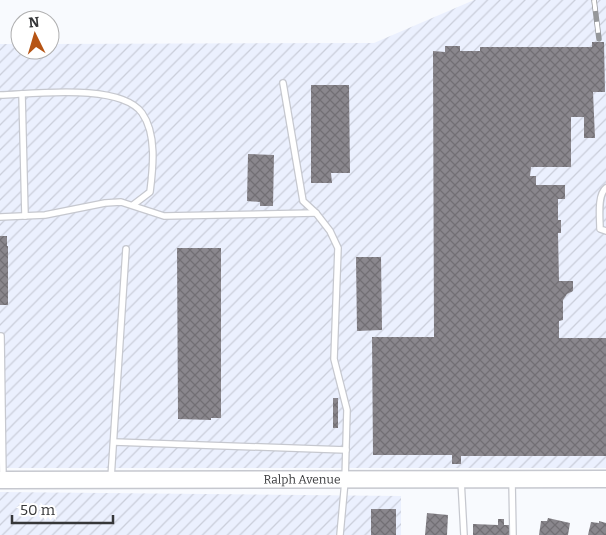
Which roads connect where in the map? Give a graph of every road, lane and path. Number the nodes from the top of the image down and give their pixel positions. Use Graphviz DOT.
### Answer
graph roads {
  1 [pos="283,82"];
  2 [pos="22,94"];
  3 [pos="0,95"];
  4 [pos="606,188"];
  5 [pos="133,205"];
  6 [pos="316,213"];
  7 [pos="25,216"];
  8 [pos="0,217"];
  9 [pos="606,230"];
  10 [pos="126,249"];
  11 [pos="1,336"];
  12 [pos="114,442"];
  13 [pos="346,450"];
  14 [pos="606,478"];
  15 [pos="461,479"];
  16 [pos="512,479"];
  17 [pos="1,480"];
  18 [pos="111,480"];
  19 [pos="345,481"];
  20 [pos="340,535"];
  21 [pos="464,535"];
  22 [pos="513,535"];
  1 -- 6 [label="lane"];
  2 -- 3 [label="lane"];
  2 -- 5 [label="lane"];
  2 -- 7 [label="lane"];
  4 -- 9 [label="lane"];
  5 -- 6 [label="lane"];
  5 -- 7 [label="lane"];
  6 -- 13 [label="lane"];
  7 -- 8 [label="lane"];
  10 -- 12 [label="lane"];
  11 -- 17 [label="lane"];
  12 -- 13 [label="lane"];
  12 -- 18 [label="lane"];
  13 -- 19 [label="lane"];
  14 -- 16 [label="street, Ralph Avenue"];
  15 -- 16 [label="street, Ralph Avenue"];
  15 -- 19 [label="street, Ralph Avenue"];
  15 -- 21 [label="lane"];
  16 -- 22 [label="lane"];
  17 -- 18 [label="street, Ralph Avenue"];
  18 -- 19 [label="street, Ralph Avenue"];
  19 -- 20 [label="lane"];
}
